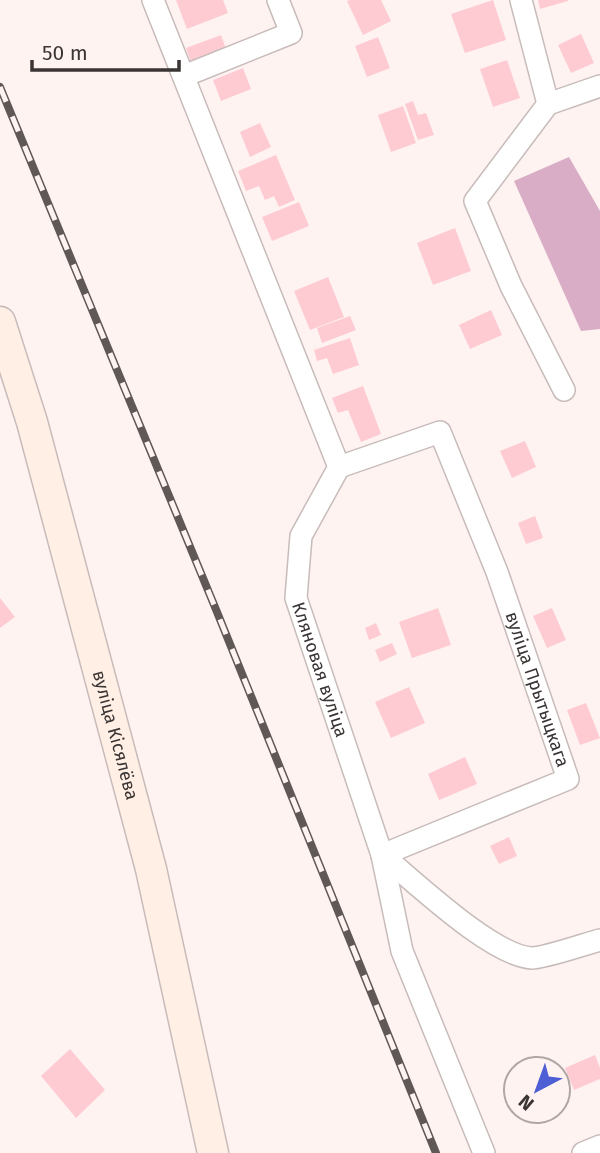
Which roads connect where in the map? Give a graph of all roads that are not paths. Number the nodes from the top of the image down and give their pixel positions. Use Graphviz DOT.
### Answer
graph roads {
  1 [pos="153,0"];
  2 [pos="278,0"];
  3 [pos="521,0"];
  4 [pos="184,76"];
  5 [pos="600,86"];
  6 [pos="548,104"];
  7 [pos="0,322"];
  8 [pos="564,390"];
  9 [pos="339,467"];
  10 [pos="382,855"];
  11 [pos="600,940"];
  12 [pos="600,1146"];
  13 [pos="213,1153"];
  14 [pos="484,1153"];
  15 [pos="583,1153"];
  1 -- 4 [label="street"];
  2 -- 4 [label="street"];
  3 -- 6 [label="street"];
  4 -- 9 [label="street"];
  5 -- 6 [label="street"];
  6 -- 8 [label="street"];
  7 -- 13 [label="street, вуліца Кісялёва"];
  9 -- 10 [label="street, Кляновая вуліца"];
  9 -- 10 [label="street, вуліца Прытыцкага"];
  10 -- 11 [label="street"];
  10 -- 14 [label="street, Кляновая вуліца"];
  12 -- 15 [label="street"];
}
